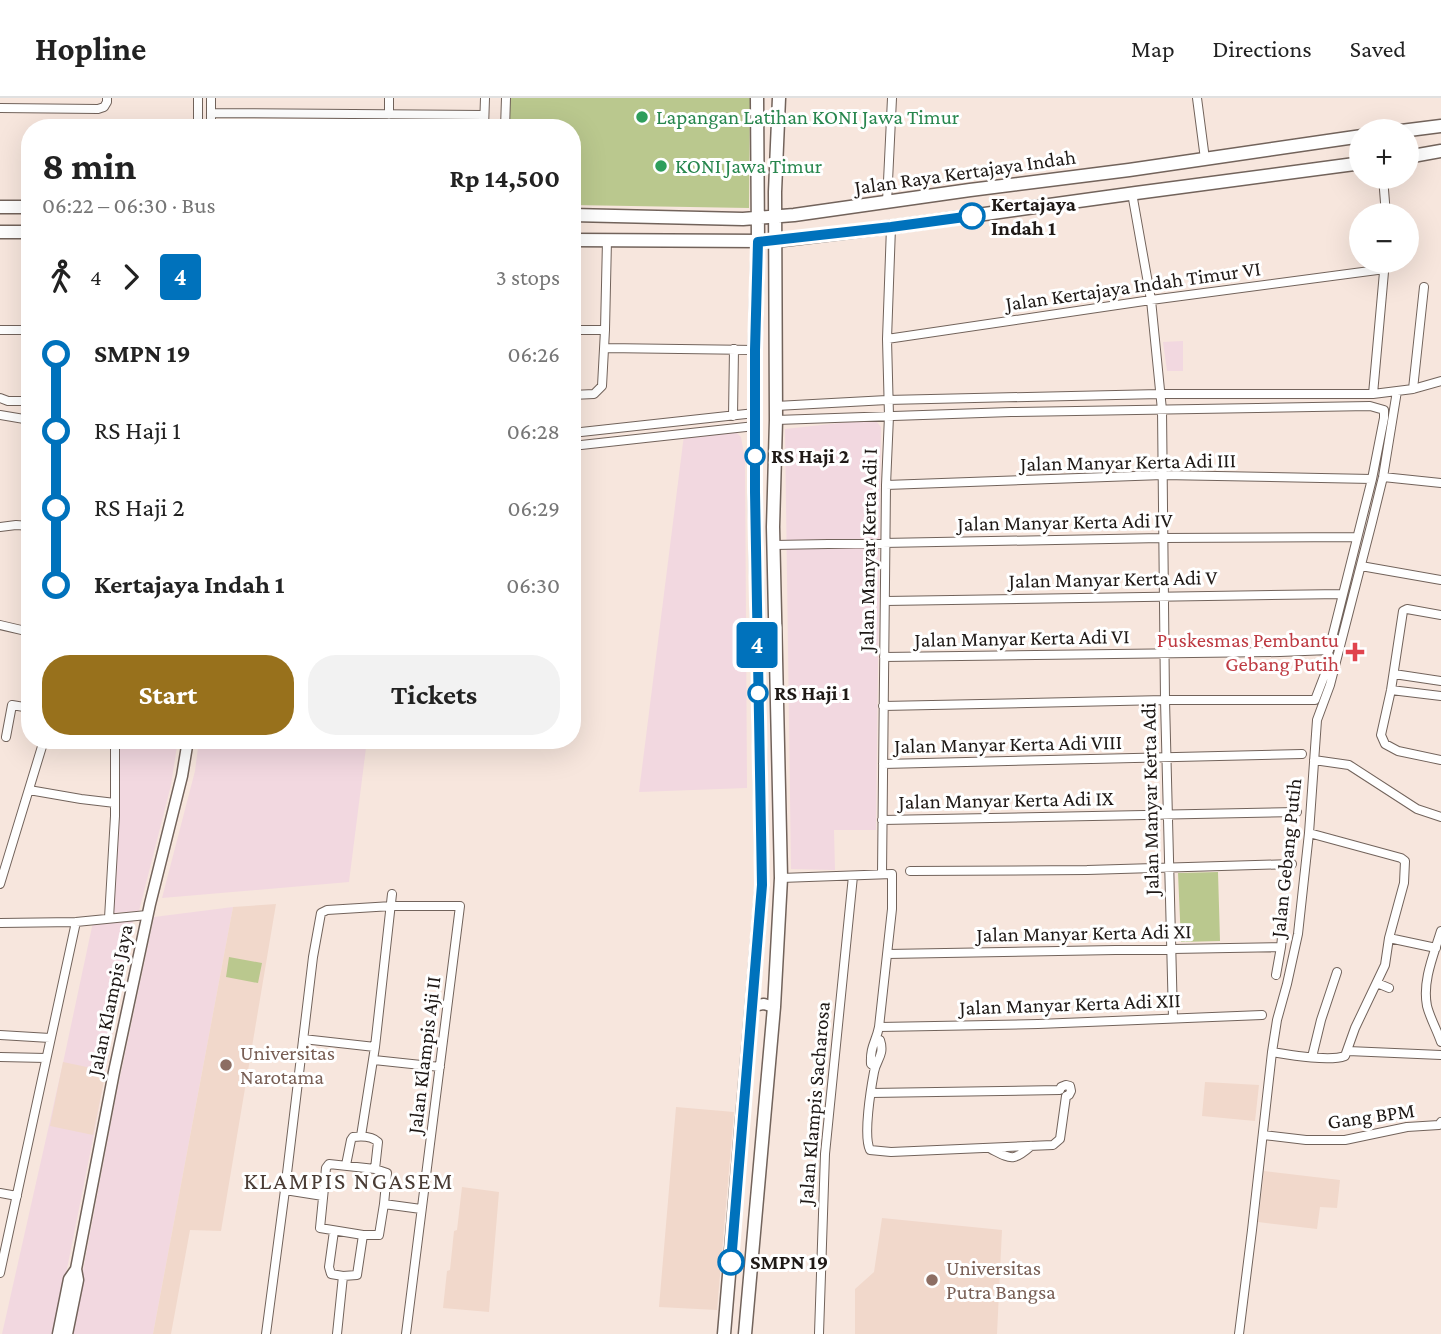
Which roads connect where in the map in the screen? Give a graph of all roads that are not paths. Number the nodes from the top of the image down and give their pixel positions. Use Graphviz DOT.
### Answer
graph roads {
  1 [pos="198,98"];
  2 [pos="211,98"];
  3 [pos="389,98"];
  4 [pos="485,98"];
  5 [pos="506,98"];
  6 [pos="757,98"];
  7 [pos="779,98"];
  8 [pos="892,98"];
  9 [pos="1197,98"];
  10 [pos="105,102"];
  11 [pos="0,108"];
  12 [pos="211,113"];
  13 [pos="389,115"];
  14 [pos="484,115"];
  15 [pos="198,119"];
  16 [pos="211,119"];
  17 [pos="484,119"];
  18 [pos="505,119"];
  19 [pos="1441,126"];
  20 [pos="1419,129"];
  21 [pos="1349,138"];
  22 [pos="1441,151"];
  23 [pos="1419,155"];
  24 [pos="1205,159"];
  25 [pos="1349,165"];
  26 [pos="1129,170"];
  27 [pos="1132,193"];
  28 [pos="887,202"];
  29 [pos="0,206"];
  30 [pos="21,207"];
  31 [pos="581,215"];
  32 [pos="775,216"];
  33 [pos="757,218"];
  34 [pos="891,227"];
  35 [pos="0,232"];
  36 [pos="21,232"];
  37 [pos="581,240"];
  38 [pos="607,240"];
  39 [pos="775,241"];
  40 [pos="758,242"];
  41 [pos="1349,270"];
  42 [pos="1384,273"];
  43 [pos="1424,287"];
  44 [pos="1151,300"];
  45 [pos="0,330"];
  46 [pos="21,330"];
  47 [pos="581,330"];
  48 [pos="606,330"];
  49 [pos="887,339"];
  50 [pos="604,348"];
  51 [pos="734,349"];
  52 [pos="755,350"];
  53 [pos="1441,381"];
  54 [pos="1413,389"];
  55 [pos="1397,391"];
  56 [pos="1373,394"];
  57 [pos="581,395"];
  58 [pos="0,398"];
  59 [pos="21,401"];
  60 [pos="1161,402"];
  61 [pos="888,408"];
  62 [pos="776,413"];
  63 [pos="0,415"];
  64 [pos="733,416"];
  65 [pos="21,418"];
  66 [pos="755,419"];
  67 [pos="581,435"];
  68 [pos="593,437"];
  69 [pos="581,442"];
  70 [pos="1163,475"];
  71 [pos="1383,477"];
  72 [pos="1372,479"];
  73 [pos="1441,483"];
  74 [pos="886,485"];
  75 [pos="21,526"];
  76 [pos="0,527"];
  77 [pos="1357,537"];
  78 [pos="1162,538"];
  79 [pos="774,539"];
  80 [pos="755,540"];
  81 [pos="886,542"];
  82 [pos="1361,566"];
  83 [pos="1441,580"];
  84 [pos="1343,594"];
  85 [pos="1163,596"];
  86 [pos="885,601"];
  87 [pos="1441,615"];
  88 [pos="0,625"];
  89 [pos="21,630"];
  90 [pos="1329,650"];
  91 [pos="1165,654"];
  92 [pos="884,657"];
  93 [pos="1394,674"];
  94 [pos="1441,681"];
  95 [pos="1391,690"];
  96 [pos="1441,696"];
  97 [pos="1165,700"];
  98 [pos="21,706"];
  99 [pos="883,706"];
  100 [pos="6,737"];
  101 [pos="41,749"];
  102 [pos="115,749"];
  103 [pos="186,749"];
  104 [pos="1302,754"];
  105 [pos="1167,758"];
  106 [pos="1314,760"];
  107 [pos="1441,760"];
  108 [pos="883,764"];
  109 [pos="29,790"];
  110 [pos="115,803"];
  111 [pos="1297,812"];
  112 [pos="1168,815"];
  113 [pos="1441,817"];
  114 [pos="882,820"];
  115 [pos="1309,833"];
  116 [pos="1292,864"];
  117 [pos="1169,867"];
  118 [pos="910,871"];
  119 [pos="882,874"];
  120 [pos="853,876"];
  121 [pos="781,878"];
  122 [pos="0,884"];
  123 [pos="392,894"];
  124 [pos="392,906"];
  125 [pos="1284,909"];
  126 [pos="148,915"];
  127 [pos="108,918"];
  128 [pos="76,922"];
  129 [pos="0,923"];
  130 [pos="1441,931"];
  131 [pos="1389,939"];
  132 [pos="1282,947"];
  133 [pos="1172,948"];
  134 [pos="1436,948"];
  135 [pos="887,954"];
  136 [pos="1337,972"];
  137 [pos="1276,975"];
  138 [pos="1377,983"];
  139 [pos="754,987"];
  140 [pos="774,988"];
  141 [pos="1389,988"];
  142 [pos="753,1006"];
  143 [pos="774,1007"];
  144 [pos="1262,1015"];
  145 [pos="1173,1018"];
  146 [pos="879,1027"];
  147 [pos="0,1035"];
  148 [pos="50,1038"];
  149 [pos="303,1039"];
  150 [pos="1441,1042"];
  151 [pos="375,1047"];
  152 [pos="1348,1051"];
  153 [pos="1272,1052"];
  154 [pos="1441,1055"];
  155 [pos="0,1057"];
  156 [pos="1312,1057"];
  157 [pos="46,1058"];
  158 [pos="374,1060"];
  159 [pos="440,1067"];
  160 [pos="871,1093"];
  161 [pos="1441,1122"];
  162 [pos="1263,1135"];
  163 [pos="361,1136"];
  164 [pos="346,1165"];
  165 [pos="375,1169"];
  166 [pos="285,1190"];
  167 [pos="0,1193"];
  168 [pos="17,1196"];
  169 [pos="323,1196"];
  170 [pos="384,1204"];
  171 [pos="421,1209"];
  172 [pos="334,1231"];
  173 [pos="363,1235"];
  174 [pos="76,1269"];
  175 [pos="0,1273"];
  176 [pos="344,1276"];
  177 [pos="58,1334"];
  178 [pos="66,1334"];
  179 [pos="266,1334"];
  180 [pos="337,1334"];
  181 [pos="406,1334"];
  182 [pos="724,1334"];
  183 [pos="745,1334"];
  184 [pos="818,1334"];
  185 [pos="1239,1334"];
  1 -- 15 [label="street"];
  2 -- 12 [label="street"];
  3 -- 13 [label="street"];
  4 -- 14 [label="street"];
  5 -- 18 [label="street"];
  6 -- 33 [label="main road"];
  7 -- 32 [label="main road"];
  8 -- 28 [label="street"];
  9 -- 24 [label="street"];
  10 -- 11 [label="street"];
  12 -- 13 [label="street"];
  12 -- 16 [label="street"];
  13 -- 14 [label="street"];
  14 -- 17 [label="street"];
  19 -- 20 [label="main road"];
  21 -- 24 [label="main road, Jalan Raya Kertajaya Indah"];
  22 -- 23 [label="main road"];
  24 -- 26 [label="main road, Jalan Raya Kertajaya Indah"];
  25 -- 27 [label="main road, Jalan Raya Kertajaya Indah"];
  26 -- 27 [label="main road"];
  26 -- 28 [label="main road, Jalan Raya Kertajaya Indah"];
  27 -- 34 [label="main road, Jalan Raya Kertajaya Indah"];
  27 -- 44 [label="street, Jalan Manyar Kerta Adi"];
  28 -- 32 [label="main road, Jalan Raya Kertajaya Indah"];
  29 -- 30 [label="main road"];
  31 -- 33 [label="main road, Jalan Raya Kertajaya Indah"];
  32 -- 33 [label="main road, Jalan Raya Kertajaya Indah"];
  32 -- 39 [label="main road"];
  33 -- 40 [label="main road"];
  34 -- 39 [label="main road, Jalan Raya Kertajaya Indah"];
  34 -- 49 [label="street, Jalan Manyar Kerta Adi I"];
  35 -- 36 [label="main road"];
  37 -- 38 [label="main road, Jalan Raya Kertajaya Indah"];
  38 -- 40 [label="main road, Jalan Raya Kertajaya Indah"];
  38 -- 48 [label="street"];
  39 -- 40 [label="main road, Jalan Raya Kertajaya Indah"];
  39 -- 62 [label="main road"];
  40 -- 52 [label="main road"];
  41 -- 44 [label="street, Jalan Kertajaya Indah Timur VI"];
  42 -- 56 [label="street"];
  43 -- 54 [label="street"];
  44 -- 49 [label="street, Jalan Kertajaya Indah Timur VI"];
  44 -- 60 [label="street, Jalan Manyar Kerta Adi"];
  45 -- 46 [label="street"];
  47 -- 48 [label="street"];
  48 -- 50 [label="street"];
  49 -- 61 [label="street, Jalan Manyar Kerta Adi I"];
  50 -- 51 [label="street"];
  50 -- 57 [label="street"];
  51 -- 52 [label="street"];
  51 -- 64 [label="street"];
  52 -- 66 [label="main road"];
  53 -- 54 [label="street"];
  54 -- 55 [label="street"];
  55 -- 56 [label="street"];
  55 -- 71 [label="street, Jalan Gebang Putih"];
  56 -- 60 [label="street"];
  58 -- 59 [label="street"];
  60 -- 61 [label="street"];
  60 -- 61 [label="street"];
  60 -- 70 [label="street, Jalan Manyar Kerta Adi"];
  60 -- 72 [label="street"];
  61 -- 62 [label="street"];
  61 -- 62 [label="street"];
  61 -- 74 [label="street, Jalan Manyar Kerta Adi I"];
  62 -- 79 [label="main road"];
  63 -- 65 [label="street"];
  64 -- 66 [label="street"];
  64 -- 68 [label="street"];
  66 -- 68 [label="street"];
  66 -- 80 [label="main road"];
  67 -- 68 [label="street"];
  68 -- 69 [label="street"];
  70 -- 72 [label="street, Jalan Manyar Kerta Adi III"];
  70 -- 74 [label="street, Jalan Manyar Kerta Adi III"];
  70 -- 78 [label="street, Jalan Manyar Kerta Adi"];
  71 -- 73 [label="street"];
  71 -- 82 [label="street, Jalan Gebang Putih"];
  72 -- 77 [label="street"];
  74 -- 81 [label="street, Jalan Manyar Kerta Adi I"];
  75 -- 76 [label="street"];
  77 -- 78 [label="street, Jalan Manyar Kerta Adi IV"];
  77 -- 84 [label="street"];
  78 -- 81 [label="street, Jalan Manyar Kerta Adi IV"];
  78 -- 85 [label="street, Jalan Manyar Kerta Adi"];
  79 -- 80 [label="main road"];
  79 -- 81 [label="street, Jalan Manyar Kerta Adi IV"];
  79 -- 121 [label="main road"];
  80 -- 139 [label="main road"];
  81 -- 86 [label="street, Jalan Manyar Kerta Adi I"];
  82 -- 83 [label="street"];
  82 -- 106 [label="street, Jalan Gebang Putih"];
  84 -- 85 [label="street, Jalan Manyar Kerta Adi V"];
  84 -- 90 [label="street"];
  85 -- 86 [label="street, Jalan Manyar Kerta Adi V"];
  85 -- 91 [label="street, Jalan Manyar Kerta Adi"];
  86 -- 92 [label="street, Jalan Manyar Kerta Adi I"];
  87 -- 93 [label="street"];
  88 -- 89 [label="street"];
  90 -- 91 [label="street, Jalan Manyar Kerta Adi VI"];
  90 -- 97 [label="street"];
  91 -- 92 [label="street, Jalan Manyar Kerta Adi VI"];
  91 -- 97 [label="street, Jalan Manyar Kerta Adi"];
  92 -- 99 [label="street, Jalan Manyar Kerta Adi I"];
  93 -- 94 [label="street"];
  93 -- 95 [label="street"];
  95 -- 96 [label="street"];
  95 -- 107 [label="street"];
  97 -- 99 [label="street"];
  97 -- 105 [label="street, Jalan Manyar Kerta Adi"];
  98 -- 100 [label="street"];
  99 -- 108 [label="street, Jalan Manyar Kerta Adi I"];
  101 -- 109 [label="street"];
  102 -- 110 [label="street"];
  103 -- 126 [label="main road, Jalan Klampis Jaya"];
  104 -- 105 [label="street, Jalan Manyar Kerta Adi VIII"];
  105 -- 108 [label="street, Jalan Manyar Kerta Adi VIII"];
  105 -- 112 [label="street, Jalan Manyar Kerta Adi"];
  106 -- 113 [label="street"];
  106 -- 115 [label="street, Jalan Gebang Putih"];
  108 -- 114 [label="street, Jalan Manyar Kerta Adi I"];
  109 -- 110 [label="street"];
  109 -- 122 [label="street"];
  110 -- 127 [label="street"];
  111 -- 112 [label="street, Jalan Manyar Kerta Adi IX"];
  112 -- 114 [label="street, Jalan Manyar Kerta Adi IX"];
  112 -- 117 [label="street, Jalan Manyar Kerta Adi"];
  114 -- 119 [label="street, Jalan Manyar Kerta Adi I"];
  115 -- 131 [label="street"];
  115 -- 153 [label="street, Jalan Gebang Putih"];
  116 -- 117 [label="street"];
  117 -- 118 [label="street"];
  117 -- 133 [label="street, Jalan Manyar Kerta Adi"];
  119 -- 120 [label="street"];
  119 -- 135 [label="street, Jalan Manyar Kerta Adi I"];
  120 -- 121 [label="street"];
  120 -- 184 [label="street, Jalan Klampis Sacharosa"];
  121 -- 140 [label="main road"];
  123 -- 124 [label="street"];
  124 -- 149 [label="street"];
  124 -- 151 [label="street"];
  124 -- 159 [label="street, Jalan Klampis Aji II"];
  125 -- 132 [label="street"];
  126 -- 127 [label="street"];
  126 -- 174 [label="main road, Jalan Klampis Jaya"];
  127 -- 128 [label="street"];
  128 -- 129 [label="street"];
  128 -- 148 [label="street"];
  130 -- 134 [label="street"];
  131 -- 134 [label="street"];
  131 -- 138 [label="street"];
  132 -- 133 [label="street, Jalan Manyar Kerta Adi XI"];
  132 -- 137 [label="street"];
  133 -- 135 [label="street, Jalan Manyar Kerta Adi XI"];
  133 -- 145 [label="street, Jalan Manyar Kerta Adi"];
  134 -- 150 [label="street"];
  135 -- 146 [label="street"];
  136 -- 156 [label="street"];
  138 -- 141 [label="street"];
  138 -- 152 [label="street"];
  139 -- 140 [label="main road"];
  139 -- 142 [label="main road"];
  140 -- 143 [label="main road"];
  142 -- 143 [label="main road"];
  142 -- 182 [label="main road"];
  143 -- 183 [label="main road"];
  144 -- 145 [label="street, Jalan Manyar Kerta Adi XII"];
  145 -- 146 [label="street, Jalan Manyar Kerta Adi XII"];
  146 -- 160 [label="street"];
  147 -- 148 [label="street"];
  148 -- 157 [label="street"];
  149 -- 151 [label="street"];
  149 -- 166 [label="street"];
  151 -- 158 [label="street"];
  152 -- 154 [label="street"];
  152 -- 156 [label="street"];
  153 -- 156 [label="street"];
  153 -- 162 [label="street, Jalan Gebang Putih"];
  155 -- 157 [label="street"];
  157 -- 168 [label="street"];
  158 -- 159 [label="street"];
  158 -- 163 [label="street"];
  159 -- 171 [label="street, Jalan Klampis Aji II"];
  160 -- 160 [label="street"];
  161 -- 162 [label="street, Gang BPM"];
  162 -- 185 [label="street, Jalan Gebang Putih"];
  163 -- 164 [label="street"];
  163 -- 165 [label="street"];
  164 -- 165 [label="street"];
  164 -- 169 [label="street"];
  165 -- 170 [label="street"];
  166 -- 169 [label="street"];
  166 -- 179 [label="street"];
  167 -- 168 [label="street"];
  168 -- 175 [label="street"];
  169 -- 172 [label="street"];
  170 -- 171 [label="street"];
  170 -- 173 [label="street"];
  171 -- 181 [label="street, Jalan Klampis Aji II"];
  172 -- 173 [label="street"];
  172 -- 176 [label="street"];
  173 -- 176 [label="street"];
  174 -- 177 [label="main road, Jalan Klampis Jaya"];
  174 -- 178 [label="main road, Jalan Klampis Jaya"];
  176 -- 180 [label="street"];
}
